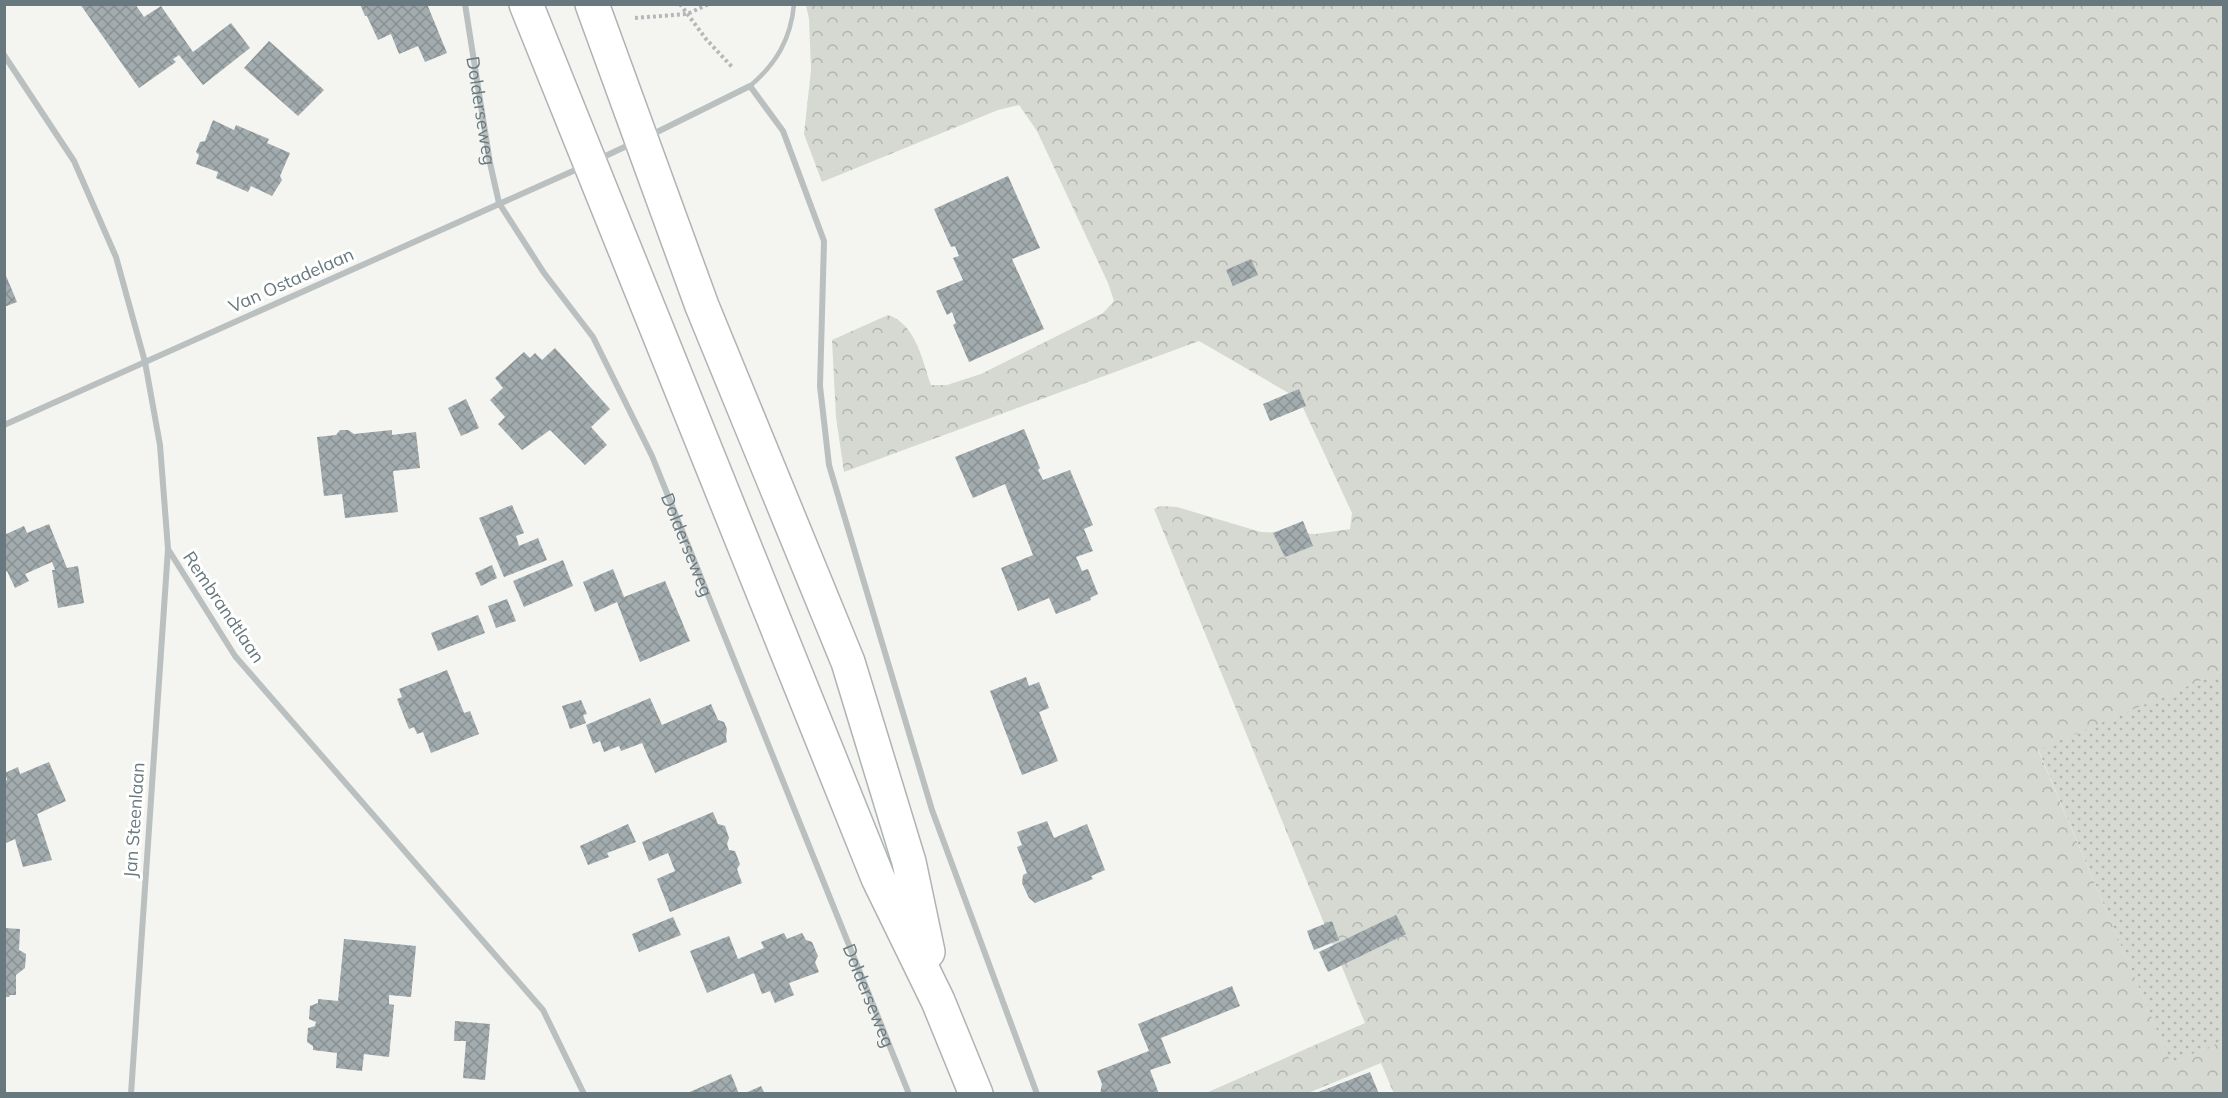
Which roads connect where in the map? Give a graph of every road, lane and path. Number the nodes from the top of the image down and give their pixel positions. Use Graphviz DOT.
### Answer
graph roads {
  1 [pos="465,4"];
  2 [pos="525,4"];
  3 [pos="591,4"];
  4 [pos="680,4"];
  5 [pos="709,4"];
  6 [pos="794,4"];
  7 [pos="687,14"];
  8 [pos="4,55"];
  9 [pos="750,86"];
  10 [pos="641,140"];
  11 [pos="591,163"];
  12 [pos="499,203"];
  13 [pos="145,362"];
  14 [pos="4,425"];
  15 [pos="168,549"];
  16 [pos="938,1001"];
  17 [pos="131,1094"];
  18 [pos="584,1094"];
  19 [pos="909,1094"];
  20 [pos="976,1094"];
  21 [pos="1037,1094"];
  1 -- 12 [label="street, Dolderseweg"];
  2 -- 11 [label="main road"];
  3 -- 10 [label="main road"];
  4 -- 7 [label="path"];
  5 -- 7 [label="path"];
  6 -- 9 [label="lane"];
  7 -- 9 [label="path"];
  8 -- 13 [label="street, Rembrandtlaan"];
  9 -- 10 [label="street"];
  9 -- 21 [label="street"];
  10 -- 11 [label="street"];
  10 -- 16 [label="main road"];
  11 -- 12 [label="street, Van Ostadelaan"];
  11 -- 16 [label="main road"];
  12 -- 13 [label="street, Van Ostadelaan"];
  12 -- 19 [label="street, Dolderseweg"];
  13 -- 14 [label="street, Van Ostadelaan"];
  13 -- 15 [label="street, Rembrandtlaan"];
  15 -- 17 [label="street, Jan Steenlaan"];
  15 -- 18 [label="street, Rembrandtlaan"];
  16 -- 20 [label="main road"];
}
